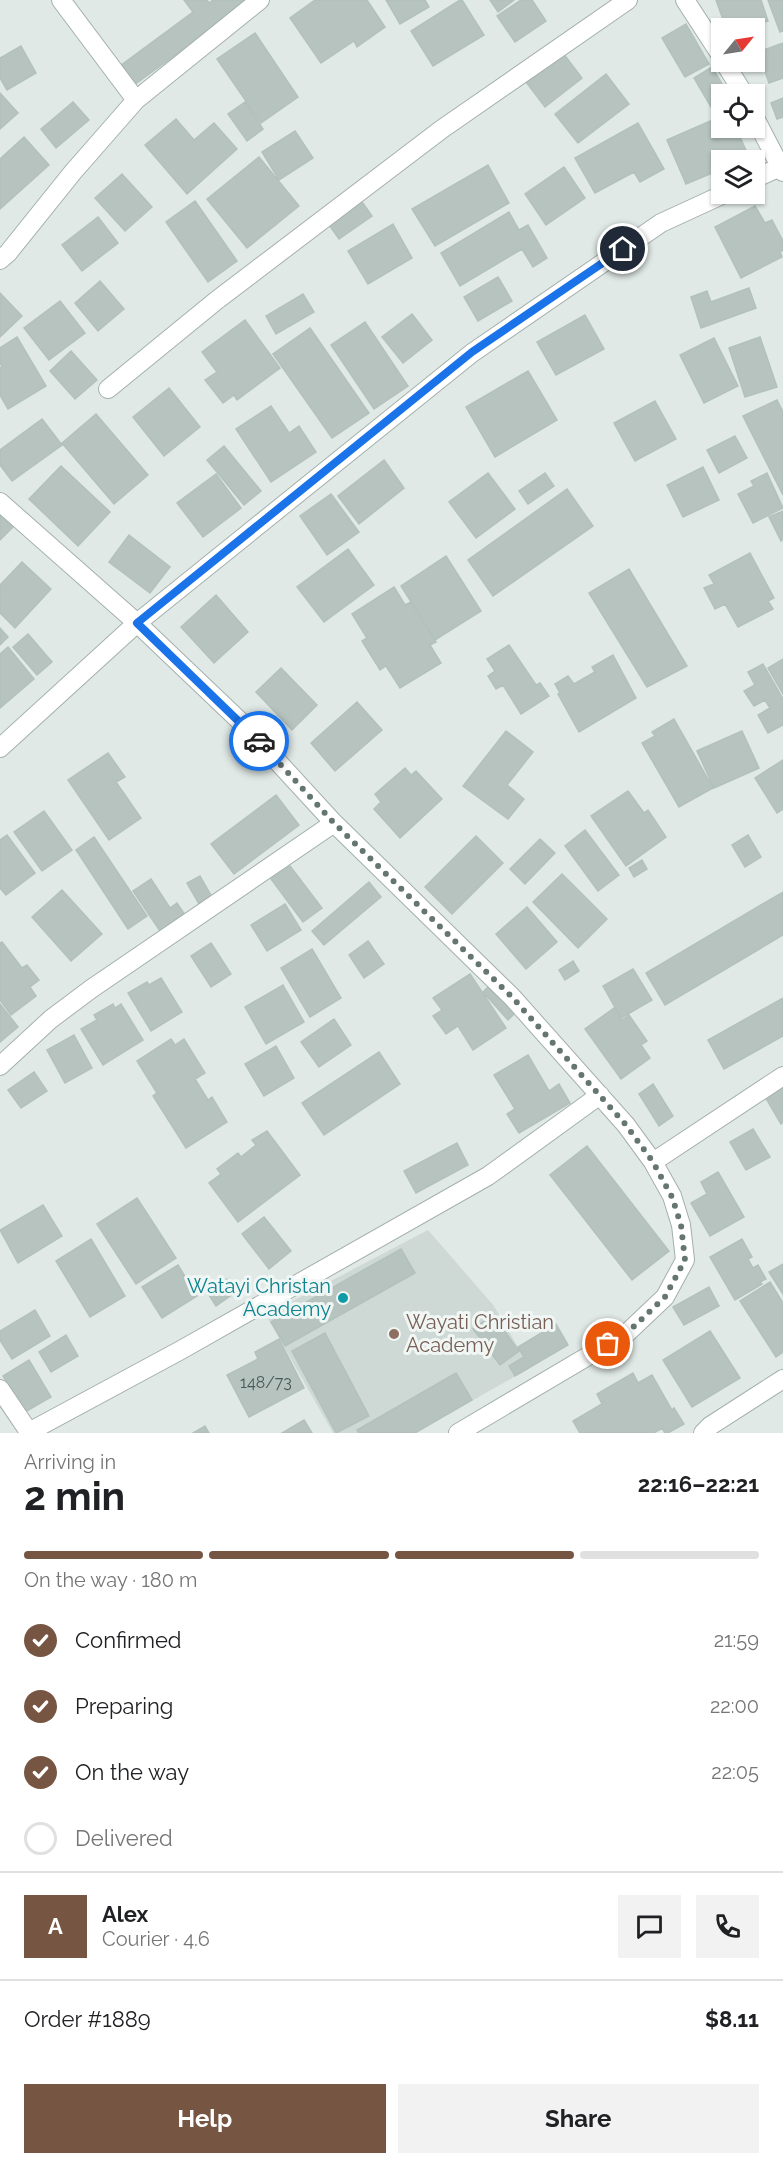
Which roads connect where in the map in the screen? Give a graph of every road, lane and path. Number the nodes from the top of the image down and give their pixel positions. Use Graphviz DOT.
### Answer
graph roads {
  1 [pos="61,0"];
  2 [pos="260,0"];
  3 [pos="628,0"];
  4 [pos="685,0"];
  5 [pos="711,40"];
  6 [pos="136,100"];
  7 [pos="765,137"];
  8 [pos="782,169"];
  9 [pos="765,175"];
  10 [pos="711,200"];
  11 [pos="3,252"];
  12 [pos="108,389"];
  13 [pos="0,502"];
  14 [pos="137,623"];
  15 [pos="0,748"];
  16 [pos="334,823"];
  17 [pos="0,1066"];
  18 [pos="783,1076"];
  19 [pos="600,1095"];
  20 [pos="653,1162"];
  21 [pos="783,1379"];
  22 [pos="0,1389"];
  23 [pos="458,1433"];
  24 [pos="703,1433"];
  1 -- 6 [label="street"];
  2 -- 6 [label="street"];
  3 -- 12 [label="street"];
  4 -- 5 [label="street"];
  6 -- 11 [label="street"];
  7 -- 8 [label="street"];
  8 -- 9 [label="street"];
  10 -- 14 [label="street"];
  13 -- 14 [label="street"];
  14 -- 15 [label="street"];
  14 -- 16 [label="street"];
  16 -- 17 [label="street"];
  16 -- 19 [label="street"];
  18 -- 20 [label="street"];
  19 -- 20 [label="street"];
  19 -- 22 [label="street"];
  20 -- 23 [label="street"];
  21 -- 24 [label="street"];
}
